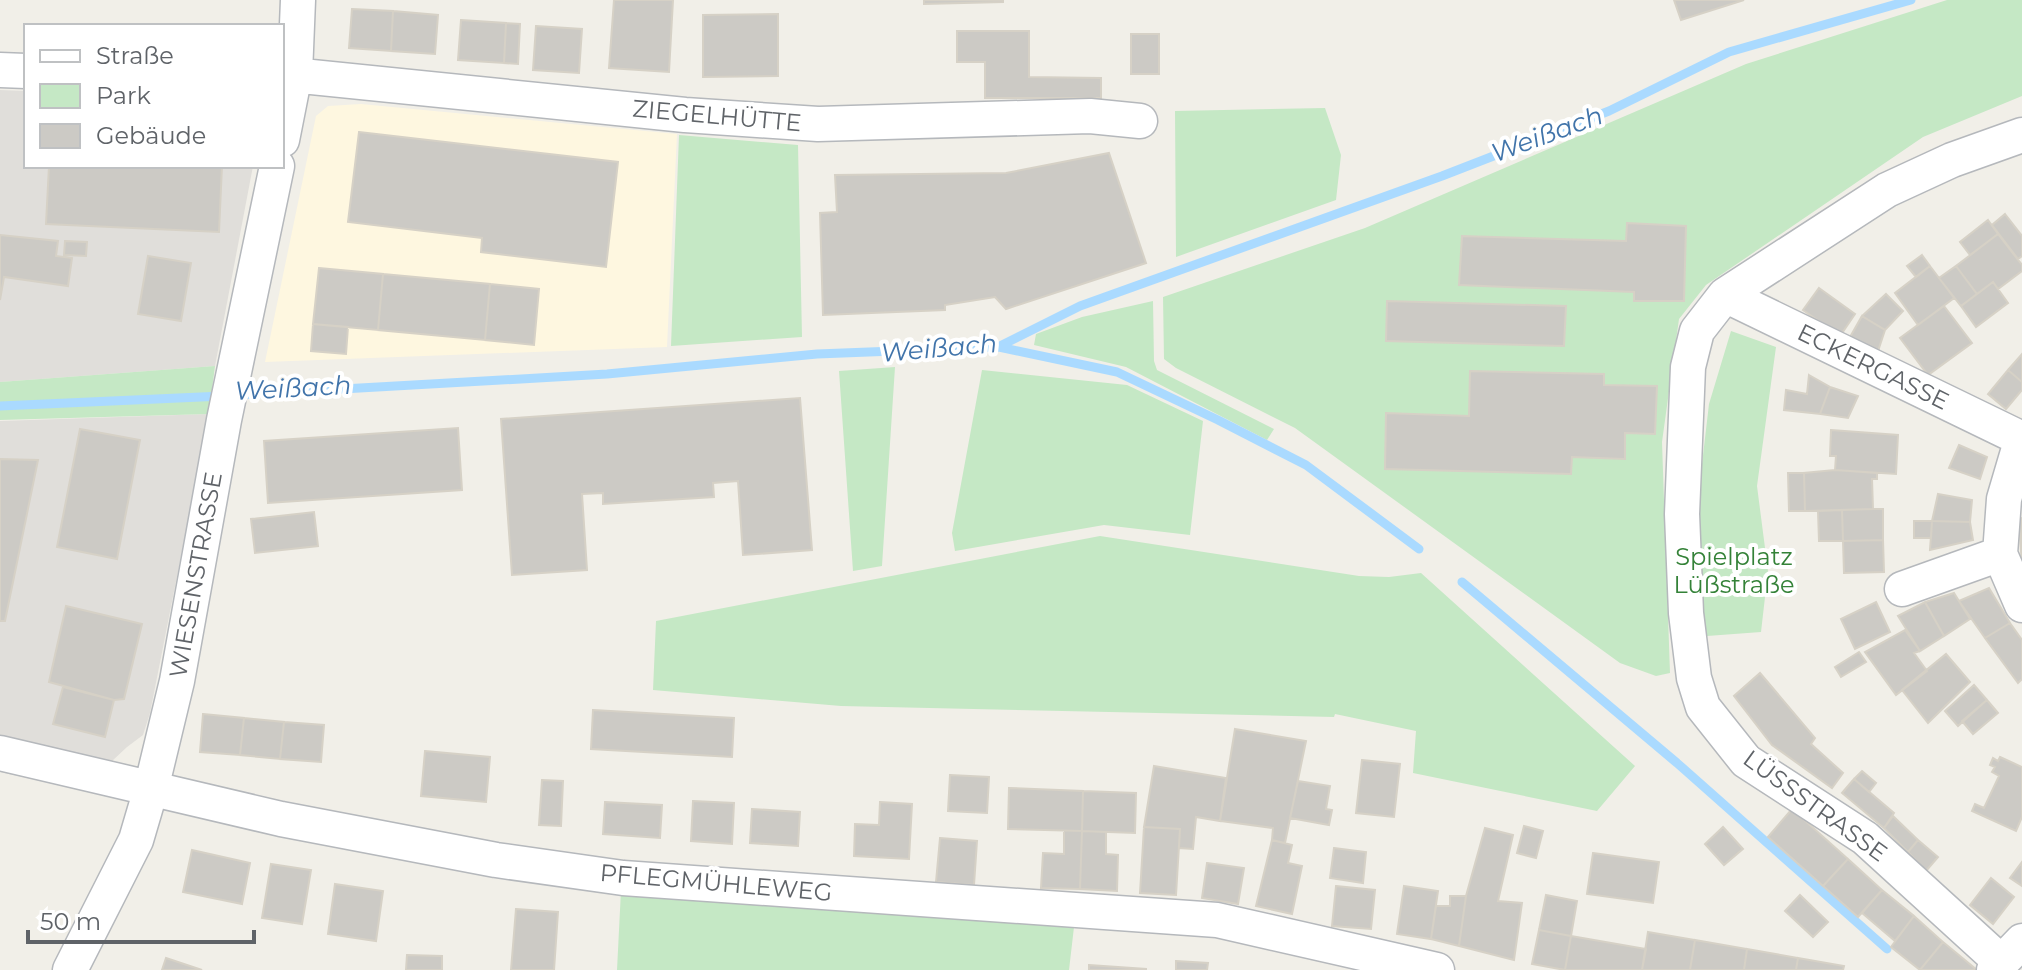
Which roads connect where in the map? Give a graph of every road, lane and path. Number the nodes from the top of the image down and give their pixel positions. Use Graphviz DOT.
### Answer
graph roads {
  1 [pos="298,0"];
  2 [pos="0,70"];
  3 [pos="24,71"];
  4 [pos="288,74"];
  5 [pos="284,118"];
  6 [pos="1140,121"];
  7 [pos="2022,135"];
  8 [pos="277,168"];
  9 [pos="1725,295"];
  10 [pos="2022,438"];
  11 [pos="2013,495"];
  12 [pos="2000,554"];
  13 [pos="1902,589"];
  14 [pos="2022,605"];
  15 [pos="0,753"];
  16 [pos="151,789"];
  17 [pos="2006,958"];
  18 [pos="70,970"];
  19 [pos="1437,970"];
  1 -- 4 [label="street"];
  2 -- 3 [label="street"];
  4 -- 5 [label="street"];
  4 -- 6 [label="street, ZIEGELHÜTTE"];
  7 -- 9 [label="street, LÜSSSTRASSE"];
  8 -- 16 [label="street, WIESENSTRASSE"];
  9 -- 10 [label="street, ECKERGASSE"];
  9 -- 17 [label="street, LÜSSSTRASSE"];
  10 -- 11 [label="street"];
  11 -- 12 [label="street"];
  12 -- 13 [label="street"];
  12 -- 14 [label="street"];
  15 -- 16 [label="street, PFLEGMÜHLEWEG"];
  16 -- 18 [label="street, WIESENSTRASSE"];
  16 -- 19 [label="street, PFLEGMÜHLEWEG"];
}
